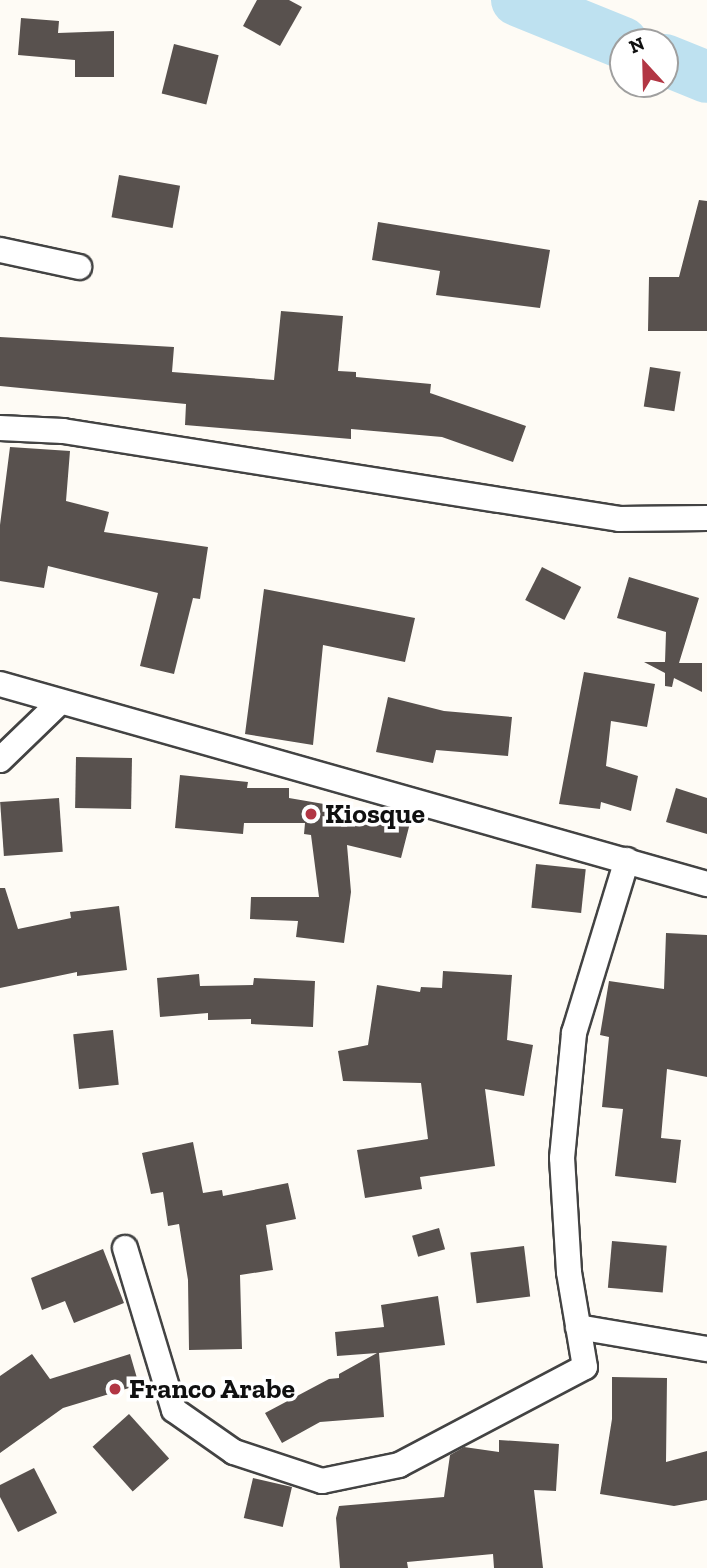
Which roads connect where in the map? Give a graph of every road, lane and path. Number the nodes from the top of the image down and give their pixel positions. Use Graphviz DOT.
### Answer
graph roads {
  1 [pos="0,250"];
  2 [pos="79,267"];
  3 [pos="0,428"];
  4 [pos="707,519"];
  5 [pos="0,684"];
  6 [pos="61,702"];
  7 [pos="0,760"];
  8 [pos="627,860"];
  9 [pos="707,884"];
  10 [pos="125,1248"];
  11 [pos="578,1327"];
  12 [pos="707,1349"];
  1 -- 2 [label="street"];
  3 -- 4 [label="street"];
  5 -- 6 [label="street"];
  6 -- 7 [label="street"];
  6 -- 8 [label="street"];
  8 -- 9 [label="street"];
  8 -- 11 [label="street"];
  10 -- 11 [label="street"];
  11 -- 12 [label="street"];
}
